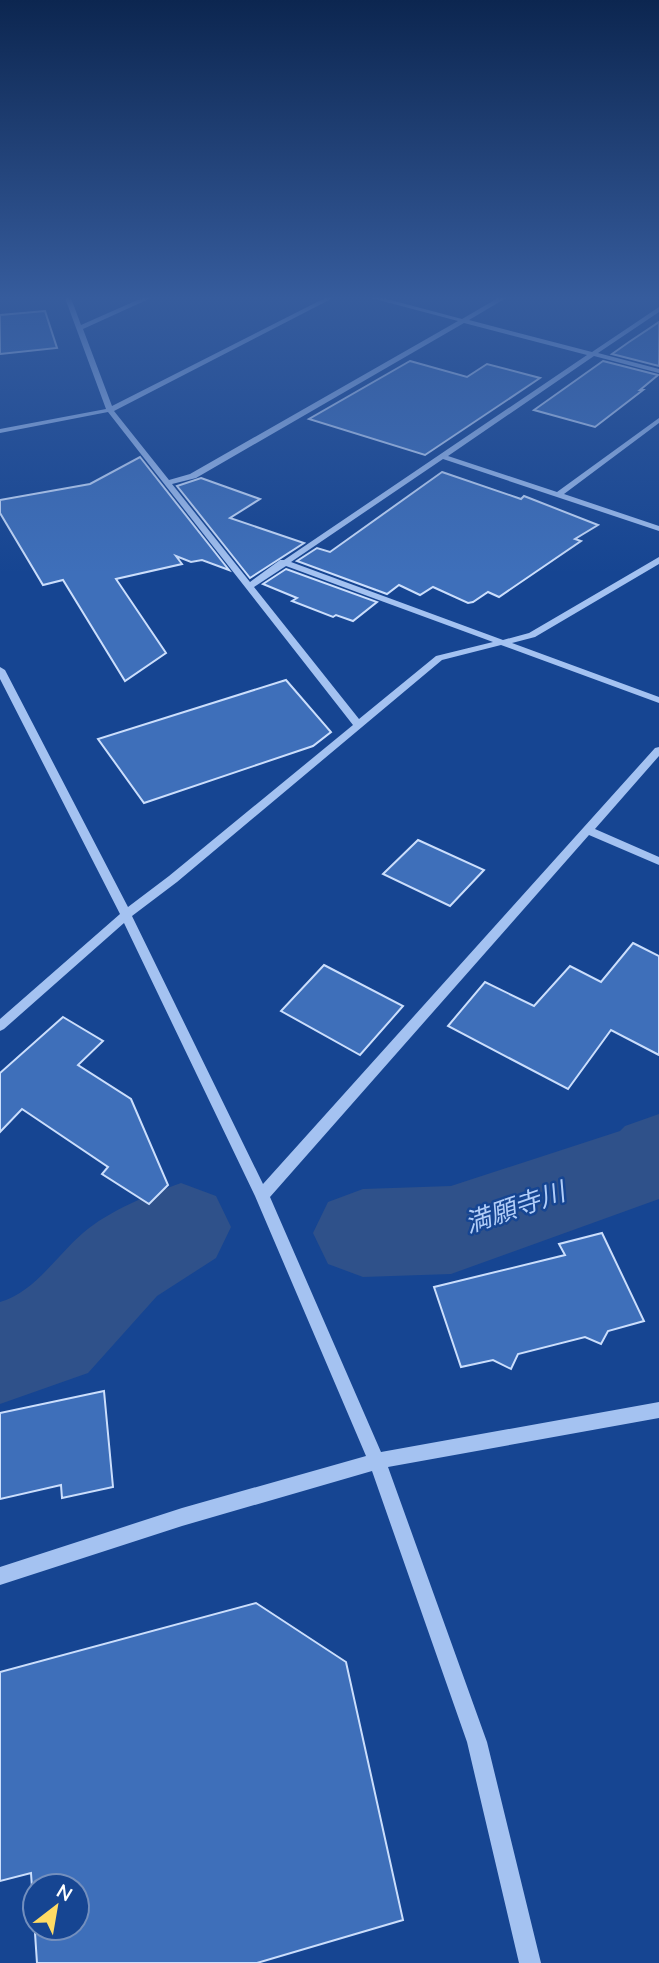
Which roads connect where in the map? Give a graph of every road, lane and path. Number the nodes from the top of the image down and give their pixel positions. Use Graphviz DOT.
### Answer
graph roads {
  1 [pos="102,390"];
  2 [pos="150,390"];
  3 [pos="343,390"];
  4 [pos="539,390"];
  5 [pos="110,410"];
  6 [pos="659,420"];
  7 [pos="0,431"];
  8 [pos="441,456"];
  9 [pos="169,482"];
  10 [pos="558,495"];
  11 [pos="659,529"];
  12 [pos="659,559"];
  13 [pos="283,562"];
  14 [pos="248,587"];
  15 [pos="500,642"];
  16 [pos="0,672"];
  17 [pos="659,700"];
  18 [pos="359,726"];
  19 [pos="659,750"];
  20 [pos="587,830"];
  21 [pos="659,860"];
  22 [pos="126,915"];
  23 [pos="0,1026"];
  24 [pos="262,1196"];
  25 [pos="659,1410"];
  26 [pos="377,1461"];
  27 [pos="0,1576"];
  28 [pos="530,1963"];
  1 -- 5 [label="street"];
  2 -- 5 [label="street"];
  3 -- 9 [label="street"];
  4 -- 8 [label="street"];
  5 -- 7 [label="street"];
  5 -- 9 [label="street"];
  6 -- 10 [label="street"];
  8 -- 10 [label="street"];
  8 -- 13 [label="street"];
  9 -- 14 [label="street"];
  10 -- 11 [label="street"];
  12 -- 15 [label="street"];
  13 -- 14 [label="street"];
  13 -- 15 [label="street"];
  14 -- 18 [label="street"];
  15 -- 17 [label="street"];
  15 -- 18 [label="street"];
  16 -- 22 [label="street"];
  18 -- 22 [label="street"];
  19 -- 20 [label="street"];
  20 -- 21 [label="street"];
  20 -- 24 [label="street"];
  22 -- 23 [label="street"];
  22 -- 24 [label="street"];
  24 -- 26 [label="street"];
  25 -- 26 [label="street"];
  26 -- 27 [label="street"];
  26 -- 28 [label="street"];
}
